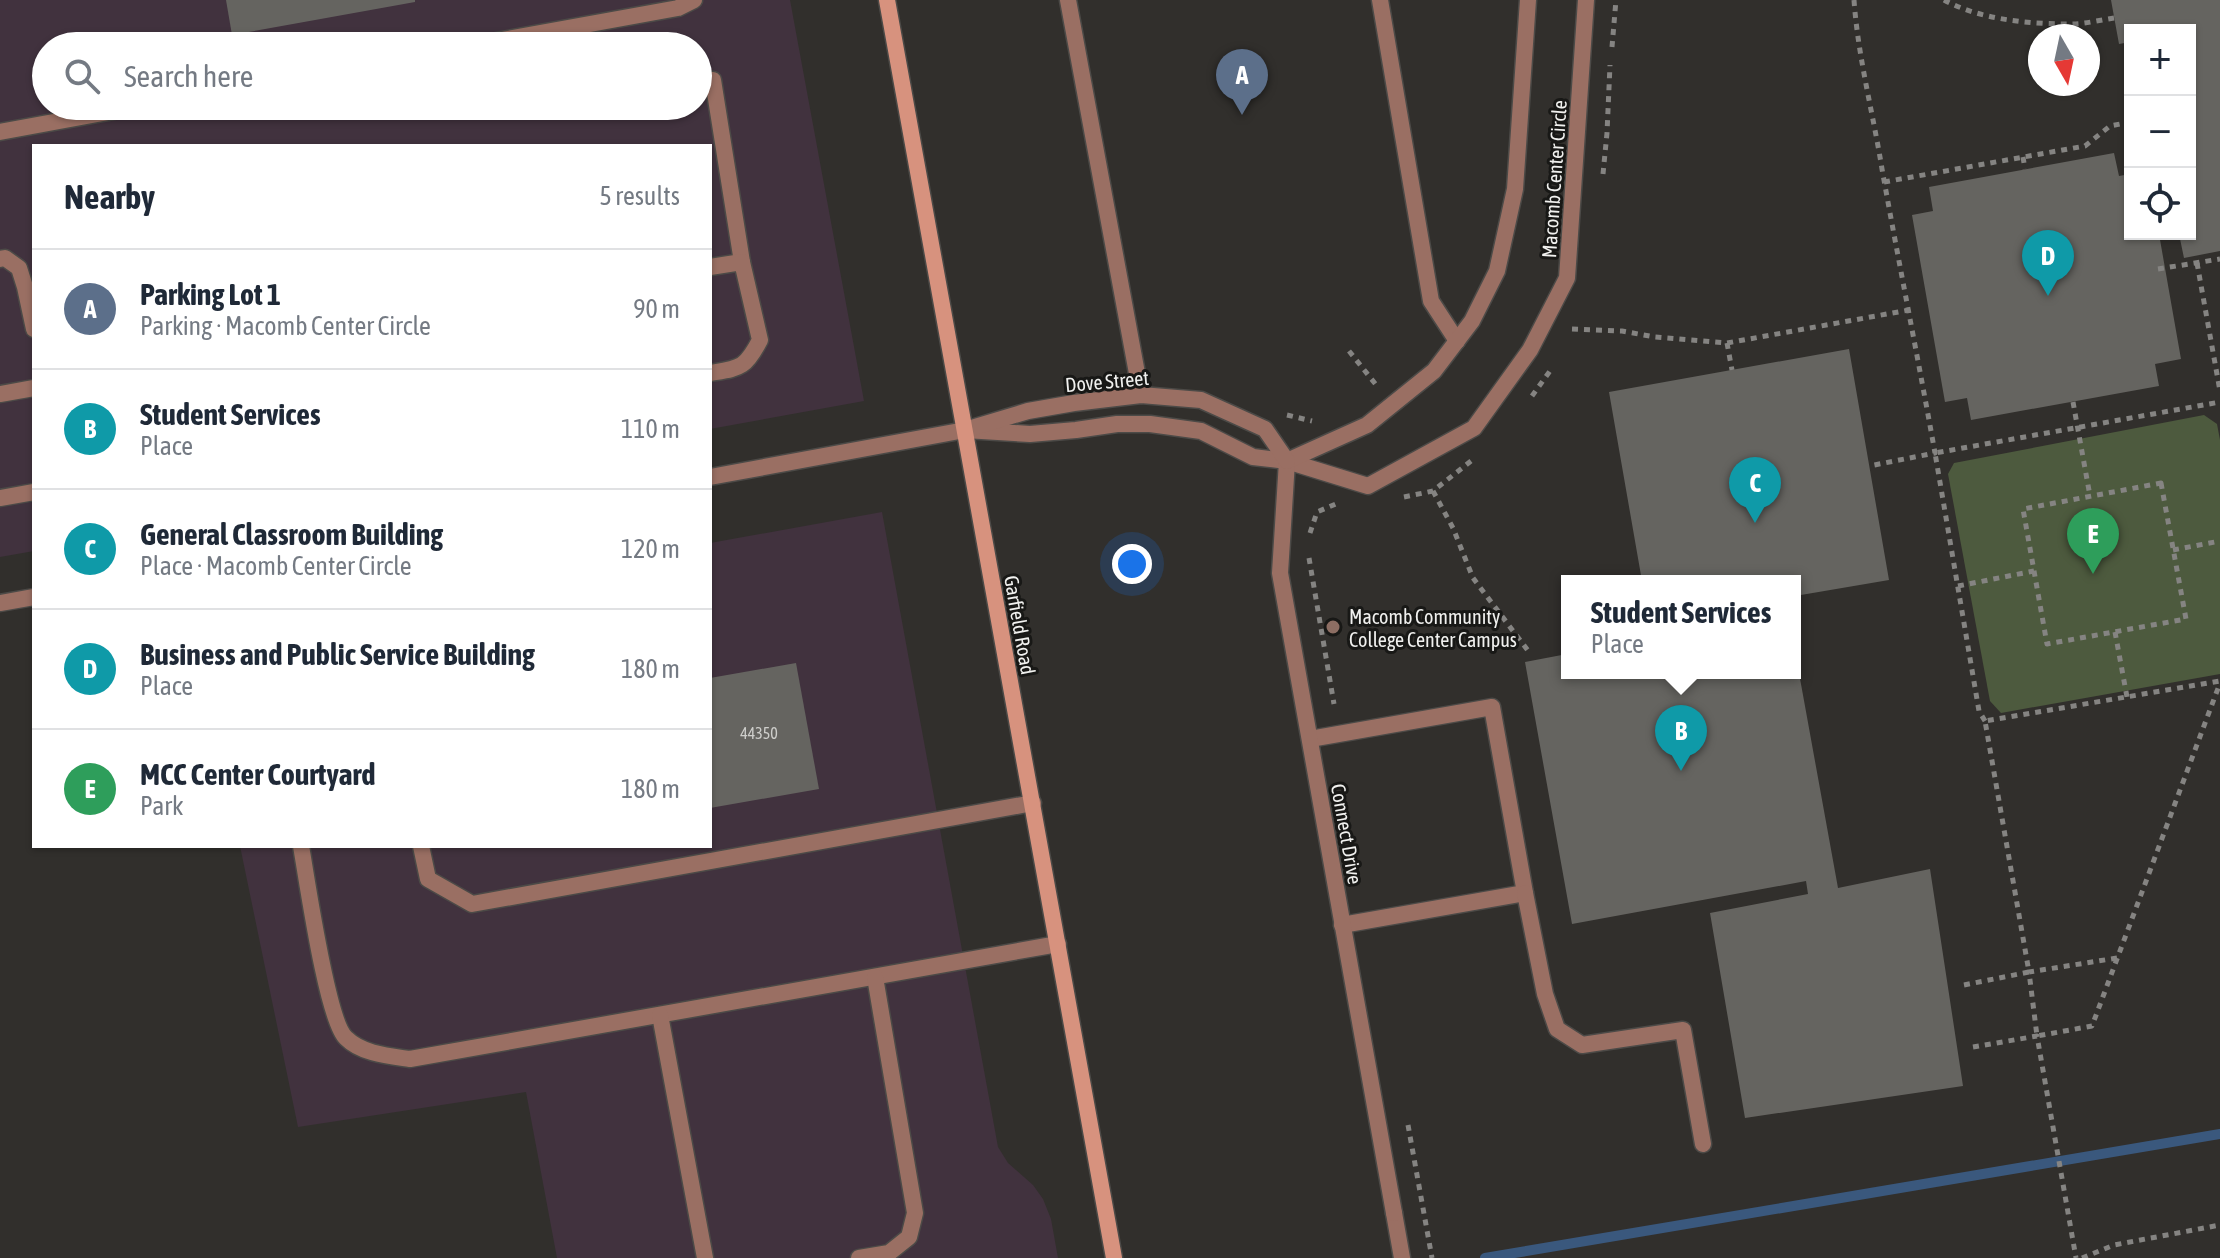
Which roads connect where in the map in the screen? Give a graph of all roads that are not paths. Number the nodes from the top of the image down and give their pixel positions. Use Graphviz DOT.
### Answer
graph roads {
  1 [pos="694,0"];
  2 [pos="887,0"];
  3 [pos="1068,0"];
  4 [pos="1380,0"];
  5 [pos="1528,0"];
  6 [pos="1586,0"];
  7 [pos="546,32"];
  8 [pos="713,80"];
  9 [pos="65,120"];
  10 [pos="0,132"];
  11 [pos="0,259"];
  12 [pos="742,262"];
  13 [pos="712,267"];
  14 [pos="32,320"];
  15 [pos="1457,341"];
  16 [pos="712,373"];
  17 [pos="32,388"];
  18 [pos="0,394"];
  19 [pos="1141,395"];
  20 [pos="965,430"];
  21 [pos="1287,461"];
  22 [pos="712,477"];
  23 [pos="32,492"];
  24 [pos="0,498"];
  25 [pos="32,597"];
  26 [pos="0,603"];
  27 [pos="1310,739"];
  28 [pos="1033,803"];
  29 [pos="301,848"];
  30 [pos="421,848"];
  31 [pos="1525,893"];
  32 [pos="1342,925"];
  33 [pos="1058,944"];
  34 [pos="875,977"];
  35 [pos="660,1015"];
  36 [pos="1703,1144"];
  37 [pos="705,1258"];
  38 [pos="859,1258"];
  39 [pos="1114,1258"];
  40 [pos="1402,1258"];
  1 -- 7 [label="street"];
  2 -- 20 [label="main road, Garfield Road"];
  3 -- 19 [label="street"];
  4 -- 15 [label="street"];
  5 -- 15 [label="street, Macomb Center Circle"];
  6 -- 21 [label="street, Macomb Center Circle"];
  8 -- 12 [label="street"];
  9 -- 10 [label="street"];
  11 -- 14 [label="street"];
  12 -- 13 [label="street"];
  12 -- 16 [label="street"];
  15 -- 21 [label="street, Macomb Center Circle"];
  17 -- 18 [label="street"];
  19 -- 20 [label="street, Dove Street"];
  19 -- 21 [label="street, Dove Street"];
  20 -- 21 [label="street, Dove Street"];
  20 -- 22 [label="street, Dove Street"];
  20 -- 28 [label="main road, Garfield Road"];
  21 -- 27 [label="street, Connect Drive"];
  23 -- 24 [label="street"];
  25 -- 26 [label="street"];
  27 -- 31 [label="street"];
  27 -- 32 [label="street, Connect Drive"];
  28 -- 30 [label="street"];
  28 -- 33 [label="main road, Garfield Road"];
  29 -- 35 [label="street"];
  31 -- 32 [label="street"];
  31 -- 36 [label="street"];
  32 -- 40 [label="street, Connect Drive"];
  33 -- 34 [label="street"];
  33 -- 39 [label="main road, Garfield Road"];
  34 -- 35 [label="street"];
  34 -- 38 [label="street"];
  35 -- 37 [label="street"];
}
